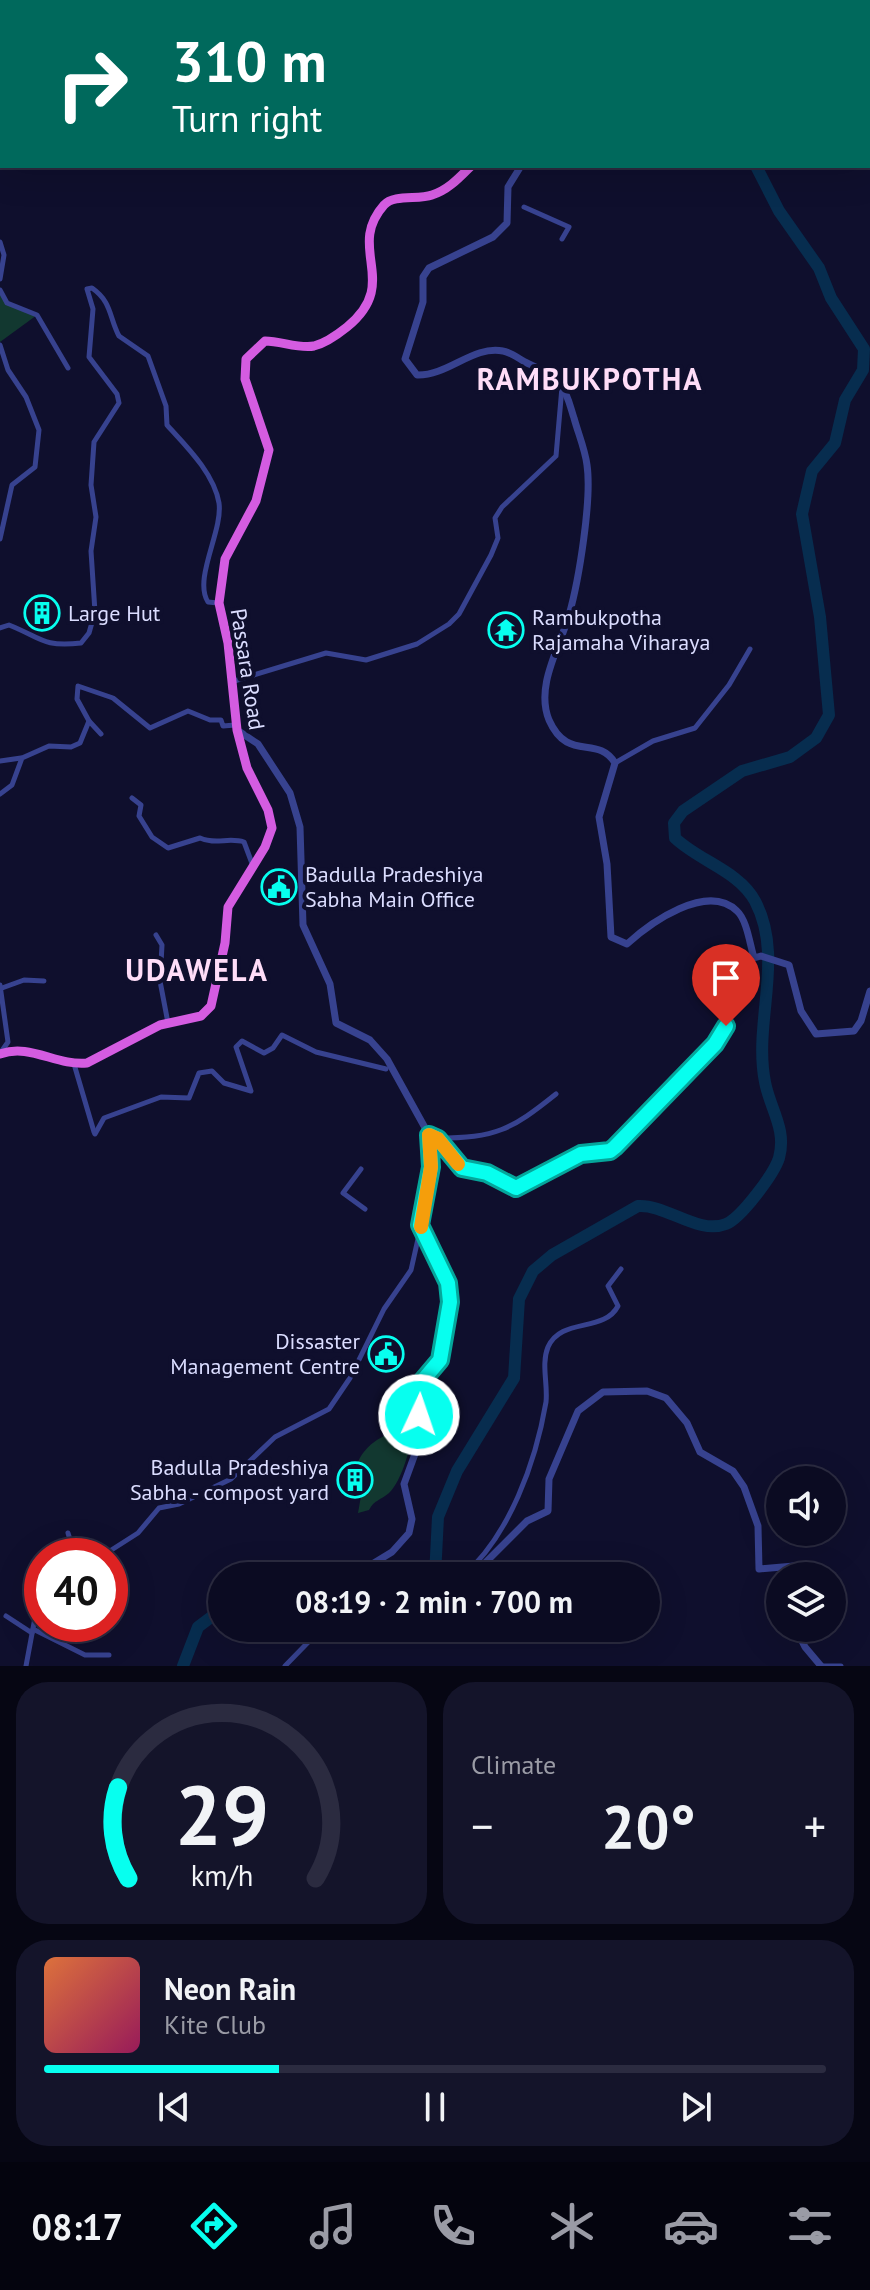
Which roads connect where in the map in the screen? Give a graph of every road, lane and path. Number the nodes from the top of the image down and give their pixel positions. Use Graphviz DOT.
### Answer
graph roads {
  1 [pos="469,168"];
  2 [pos="520,168"];
  3 [pos="524,207"];
  4 [pos="562,239"];
  5 [pos="0,242"];
  6 [pos="0,279"];
  7 [pos="0,290"];
  8 [pos="0,345"];
  9 [pos="68,368"];
  10 [pos="562,386"];
  11 [pos="0,539"];
  12 [pos="219,603"];
  13 [pos="0,628"];
  14 [pos="750,649"];
  15 [pos="231,682"];
  16 [pos="89,721"];
  17 [pos="237,727"];
  18 [pos="101,734"];
  19 [pos="22,758"];
  20 [pos="0,761"];
  21 [pos="615,763"];
  22 [pos="0,794"];
  23 [pos="132,798"];
  24 [pos="253,867"];
  25 [pos="156,935"];
  26 [pos="758,957"];
  27 [pos="44,981"];
  28 [pos="1,986"];
  29 [pos="870,991"];
  30 [pos="168,1023"];
  31 [pos="0,1054"];
  32 [pos="74,1064"];
  33 [pos="386,1069"];
  34 [pos="556,1094"];
  35 [pos="429,1135"];
  36 [pos="438,1139"];
  37 [pos="361,1169"];
  38 [pos="365,1209"];
  39 [pos="420,1225"];
  40 [pos="621,1269"];
  41 [pos="68,1533"];
  42 [pos="70,1538"];
  43 [pos="128,1539"];
  44 [pos="376,1562"];
  45 [pos="474,1562"];
  46 [pos="486,1562"];
  47 [pos="766,1568"];
  48 [pos="6,1616"];
  49 [pos="24,1626"];
  50 [pos="31,1642"];
  51 [pos="57,1642"];
  52 [pos="308,1642"];
  53 [pos="802,1642"];
  54 [pos="109,1655"];
  55 [pos="26,1666"];
  56 [pos="285,1666"];
  57 [pos="821,1666"];
  58 [pos="841,1666"];
  1 -- 12 [label="highway, Passara Road"];
  2 -- 10 [label="street"];
  3 -- 4 [label="street"];
  5 -- 6 [label="street"];
  7 -- 9 [label="street"];
  8 -- 11 [label="street"];
  10 -- 15 [label="street"];
  10 -- 21 [label="street"];
  12 -- 13 [label="street"];
  12 -- 15 [label="highway, Passara Road"];
  14 -- 21 [label="street"];
  15 -- 17 [label="highway, Passara Road"];
  16 -- 17 [label="street"];
  16 -- 18 [label="street"];
  16 -- 19 [label="street"];
  17 -- 24 [label="highway, Passara Road"];
  17 -- 35 [label="street"];
  19 -- 20 [label="street"];
  19 -- 22 [label="street"];
  21 -- 26 [label="street"];
  23 -- 24 [label="street"];
  24 -- 30 [label="highway, Passara Road"];
  25 -- 30 [label="street"];
  26 -- 29 [label="street"];
  26 -- 36 [label="street"];
  27 -- 28 [label="street"];
  28 -- 31 [label="street"];
  30 -- 32 [label="highway, Passara Road"];
  31 -- 32 [label="highway"];
  32 -- 33 [label="street"];
  34 -- 36 [label="street"];
  35 -- 36 [label="street"];
  35 -- 39 [label="street"];
  37 -- 38 [label="street"];
  39 -- 43 [label="street"];
  39 -- 44 [label="street"];
  40 -- 45 [label="street"];
  41 -- 42 [label="street"];
  46 -- 47 [label="street"];
  48 -- 49 [label="street"];
  50 -- 55 [label="street"];
  51 -- 54 [label="street"];
  52 -- 56 [label="street"];
  53 -- 57 [label="street"];
  57 -- 58 [label="street"];
}
